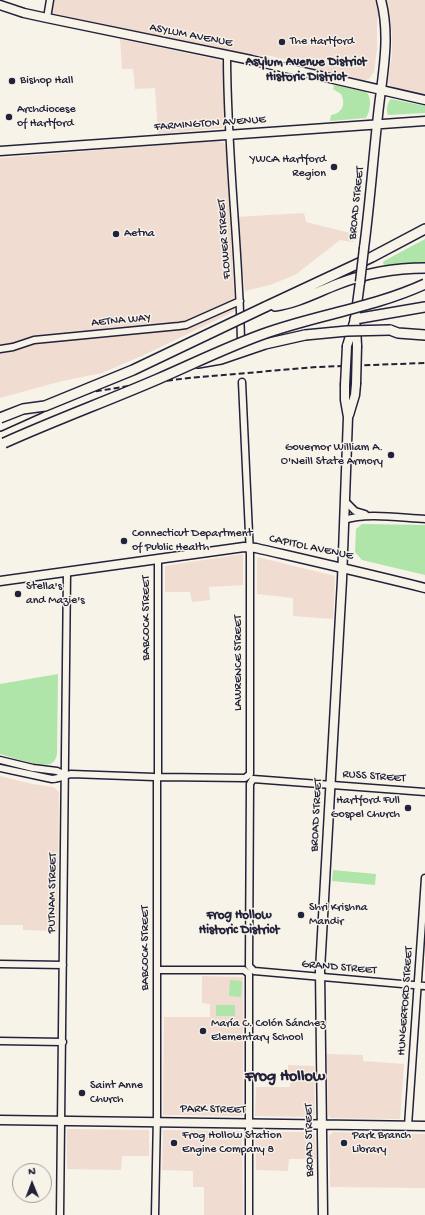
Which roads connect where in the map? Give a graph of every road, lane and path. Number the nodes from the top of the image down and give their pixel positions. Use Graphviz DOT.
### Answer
graph roads {
  1 [pos="50,0"];
  2 [pos="380,0"];
  3 [pos="0,5"];
  4 [pos="46,18"];
  5 [pos="227,56"];
  6 [pos="381,90"];
  7 [pos="425,100"];
  8 [pos="424,122"];
  9 [pos="377,124"];
  10 [pos="230,135"];
  11 [pos="0,151"];
  12 [pos="425,229"];
  13 [pos="425,268"];
  14 [pos="425,284"];
  15 [pos="240,301"];
  16 [pos="265,307"];
  17 [pos="425,307"];
  18 [pos="355,319"];
  19 [pos="425,329"];
  20 [pos="390,330"];
  21 [pos="425,335"];
  22 [pos="241,341"];
  23 [pos="0,349"];
  24 [pos="193,363"];
  25 [pos="242,382"];
  26 [pos="45,406"];
  27 [pos="348,417"];
  28 [pos="0,418"];
  29 [pos="0,426"];
  30 [pos="1,445"];
  31 [pos="345,501"];
  32 [pos="372,517"];
  33 [pos="425,519"];
  34 [pos="344,520"];
  35 [pos="250,548"];
  36 [pos="158,559"];
  37 [pos="343,568"];
  38 [pos="67,572"];
  39 [pos="0,581"];
  40 [pos="425,588"];
  41 [pos="0,760"];
  42 [pos="0,768"];
  43 [pos="65,775"];
  44 [pos="156,775"];
  45 [pos="249,778"];
  46 [pos="331,786"];
  47 [pos="425,792"];
  48 [pos="425,878"];
  49 [pos="0,964"];
  50 [pos="63,965"];
  51 [pos="157,970"];
  52 [pos="249,970"];
  53 [pos="320,977"];
  54 [pos="418,985"];
  55 [pos="425,986"];
  56 [pos="0,1041"];
  57 [pos="62,1042"];
  58 [pos="0,1120"];
  59 [pos="61,1120"];
  60 [pos="156,1121"];
  61 [pos="250,1123"];
  62 [pos="322,1124"];
  63 [pos="408,1126"];
  64 [pos="425,1126"];
  65 [pos="60,1215"];
  66 [pos="155,1215"];
  67 [pos="249,1215"];
  68 [pos="323,1215"];
  1 -- 4 [label="street"];
  2 -- 6 [label="main road, BROAD STREET"];
  3 -- 4 [label="main road, ASYLUM AVENUE"];
  4 -- 5 [label="main road, ASYLUM AVENUE"];
  5 -- 6 [label="main road, ASYLUM AVENUE"];
  5 -- 10 [label="street, FLOWER STREET"];
  6 -- 7 [label="main road, ASYLUM AVENUE"];
  6 -- 9 [label="main road, BROAD STREET"];
  8 -- 9 [label="main road, FARMINGTON AVENUE"];
  9 -- 10 [label="main road, FARMINGTON AVENUE"];
  9 -- 18 [label="main road, BROAD STREET, bridge"];
  10 -- 11 [label="main road, FARMINGTON AVENUE"];
  10 -- 15 [label="street, FLOWER STREET"];
  12 -- 16 [label="highway"];
  13 -- 16 [label="highway"];
  14 -- 24 [label="highway, bridge"];
  15 -- 22 [label="street, FLOWER STREET"];
  15 -- 23 [label="street, AETNA WAY"];
  16 -- 26 [label="highway, bridge"];
  17 -- 18 [label="highway"];
  18 -- 27 [label="main road, BROAD STREET, bridge"];
  18 -- 27 [label="main road, BROAD STREET, bridge"];
  19 -- 20 [label="highway"];
  20 -- 21 [label="highway"];
  20 -- 24 [label="highway, bridge"];
  24 -- 30 [label="highway, bridge"];
  25 -- 35 [label="street"];
  26 -- 28 [label="highway, bridge"];
  26 -- 29 [label="highway, bridge"];
  27 -- 31 [label="main road, BROAD STREET"];
  31 -- 32 [label="street"];
  31 -- 34 [label="main road, BROAD STREET"];
  32 -- 33 [label="street"];
  32 -- 34 [label="street"];
  34 -- 37 [label="main road, BROAD STREET"];
  35 -- 36 [label="main road, CAPITOL AVENUE"];
  35 -- 37 [label="main road, CAPITOL AVENUE"];
  35 -- 45 [label="street, LAWRENCE STREET"];
  36 -- 38 [label="main road, CAPITOL AVENUE"];
  36 -- 44 [label="street, BABCOCK STREET"];
  37 -- 40 [label="main road, CAPITOL AVENUE"];
  37 -- 46 [label="main road, BROAD STREET"];
  38 -- 39 [label="main road, CAPITOL AVENUE"];
  38 -- 43 [label="street, PUTNAM STREET"];
  41 -- 43 [label="street, RUSS STREET"];
  42 -- 43 [label="street, RUSS STREET"];
  43 -- 44 [label="street, RUSS STREET"];
  43 -- 50 [label="street, PUTNAM STREET"];
  44 -- 45 [label="street, RUSS STREET"];
  44 -- 51 [label="street, BABCOCK STREET"];
  45 -- 46 [label="street, RUSS STREET"];
  45 -- 52 [label="street, LAWRENCE STREET"];
  46 -- 47 [label="street, RUSS STREET"];
  46 -- 53 [label="main road, BROAD STREET"];
  48 -- 54 [label="street, HUNGERFORD STREET"];
  49 -- 50 [label="street"];
  50 -- 57 [label="street, PUTNAM STREET"];
  51 -- 52 [label="street, GRAND STREET"];
  51 -- 60 [label="street, BABCOCK STREET"];
  52 -- 53 [label="street, GRAND STREET"];
  52 -- 61 [label="street, LAWRENCE STREET"];
  53 -- 54 [label="street, GRAND STREET"];
  53 -- 62 [label="main road, BROAD STREET"];
  54 -- 55 [label="street, GRAND STREET"];
  54 -- 63 [label="street, HUNGERFORD STREET"];
  56 -- 57 [label="street"];
  57 -- 59 [label="street, PUTNAM STREET"];
  58 -- 59 [label="main road, PARK STREET"];
  59 -- 60 [label="main road, PARK STREET"];
  59 -- 65 [label="street, PUTNAM STREET"];
  60 -- 61 [label="main road, PARK STREET"];
  60 -- 66 [label="street, BABCOCK STREET"];
  61 -- 62 [label="main road, PARK STREET"];
  61 -- 67 [label="street, LAWRENCE STREET"];
  62 -- 63 [label="main road, PARK STREET"];
  62 -- 68 [label="main road, BROAD STREET"];
  63 -- 64 [label="main road, PARK STREET"];
}
